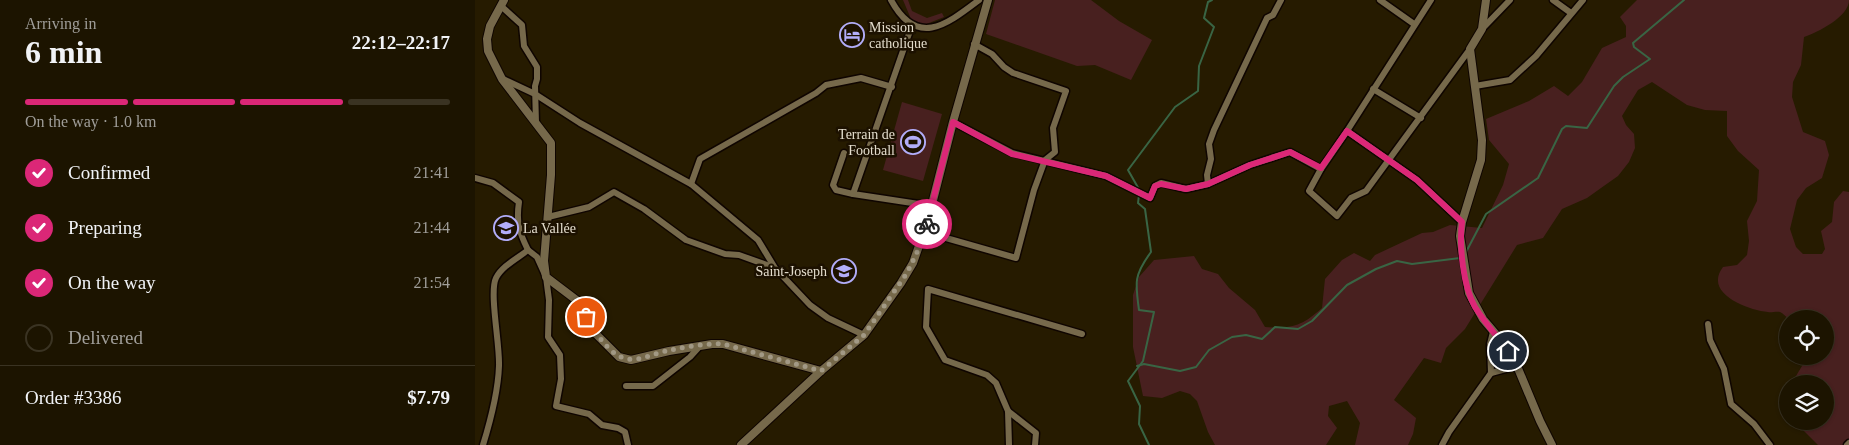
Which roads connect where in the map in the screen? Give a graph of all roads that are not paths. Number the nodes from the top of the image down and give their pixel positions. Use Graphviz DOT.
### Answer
graph roads {
  1 [pos="891,0"];
  2 [pos="979,0"];
  3 [pos="988,0"];
  4 [pos="1281,0"];
  5 [pos="1381,0"];
  6 [pos="1431,0"];
  7 [pos="1486,0"];
  8 [pos="1510,0"];
  9 [pos="1553,0"];
  10 [pos="1583,0"];
  11 [pos="502,3"];
  12 [pos="1571,13"];
  13 [pos="1414,24"];
  14 [pos="912,25"];
  15 [pos="1482,29"];
  16 [pos="975,44"];
  17 [pos="1470,49"];
  18 [pos="502,79"];
  19 [pos="1475,86"];
  20 [pos="892,87"];
  21 [pos="1373,89"];
  22 [pos="535,94"];
  23 [pos="1421,118"];
  24 [pos="953,122"];
  25 [pos="536,123"];
  26 [pos="1347,131"];
  27 [pos="843,153"];
  28 [pos="1389,159"];
  29 [pos="1045,160"];
  30 [pos="1321,168"];
  31 [pos="475,178"];
  32 [pos="691,184"];
  33 [pos="1208,184"];
  34 [pos="853,194"];
  35 [pos="932,206"];
  36 [pos="548,217"];
  37 [pos="1462,222"];
  38 [pos="932,234"];
  39 [pos="528,250"];
  40 [pos="775,268"];
  41 [pos="545,277"];
  42 [pos="1708,324"];
  43 [pos="1493,332"];
  44 [pos="1082,334"];
  45 [pos="864,335"];
  46 [pos="700,346"];
  47 [pos="1517,366"];
  48 [pos="821,371"];
  49 [pos="1491,373"];
  50 [pos="626,386"];
  51 [pos="1008,411"];
  52 [pos="483,445"];
  53 [pos="628,445"];
  54 [pos="741,445"];
  55 [pos="1009,445"];
  56 [pos="1035,445"];
  57 [pos="1442,445"];
  58 [pos="1552,445"];
  59 [pos="1770,445"];
  1 -- 14 [label="street"];
  2 -- 14 [label="street"];
  3 -- 16 [label="street"];
  4 -- 33 [label="street"];
  5 -- 13 [label="street"];
  6 -- 13 [label="street"];
  7 -- 15 [label="street"];
  8 -- 15 [label="street"];
  9 -- 12 [label="street"];
  10 -- 12 [label="street"];
  11 -- 18 [label="street"];
  11 -- 22 [label="street"];
  12 -- 19 [label="street"];
  13 -- 21 [label="street"];
  14 -- 20 [label="street"];
  15 -- 17 [label="street"];
  16 -- 24 [label="street"];
  16 -- 29 [label="street"];
  17 -- 19 [label="street"];
  17 -- 23 [label="street"];
  18 -- 22 [label="street"];
  18 -- 25 [label="street"];
  19 -- 37 [label="street"];
  20 -- 32 [label="street"];
  20 -- 34 [label="street"];
  21 -- 23 [label="street"];
  21 -- 26 [label="street"];
  22 -- 25 [label="street"];
  22 -- 32 [label="street"];
  23 -- 28 [label="street"];
  24 -- 29 [label="street"];
  24 -- 35 [label="street"];
  25 -- 36 [label="street"];
  26 -- 28 [label="street"];
  26 -- 30 [label="street"];
  27 -- 34 [label="street"];
  28 -- 30 [label="street"];
  28 -- 37 [label="street"];
  29 -- 33 [label="street"];
  29 -- 38 [label="street"];
  30 -- 33 [label="street"];
  31 -- 39 [label="street"];
  32 -- 40 [label="street"];
  34 -- 35 [label="street"];
  35 -- 45 [label="street"];
  36 -- 40 [label="street"];
  36 -- 41 [label="street"];
  37 -- 43 [label="street"];
  39 -- 41 [label="street"];
  39 -- 52 [label="street"];
  40 -- 45 [label="street"];
  41 -- 46 [label="street"];
  41 -- 53 [label="street"];
  42 -- 59 [label="street"];
  43 -- 47 [label="street"];
  43 -- 49 [label="street"];
  44 -- 51 [label="street"];
  45 -- 48 [label="street"];
  46 -- 48 [label="street"];
  46 -- 50 [label="street"];
  47 -- 49 [label="street"];
  47 -- 58 [label="street"];
  48 -- 54 [label="street"];
  49 -- 57 [label="street"];
  51 -- 55 [label="street"];
  51 -- 56 [label="street"];
}
